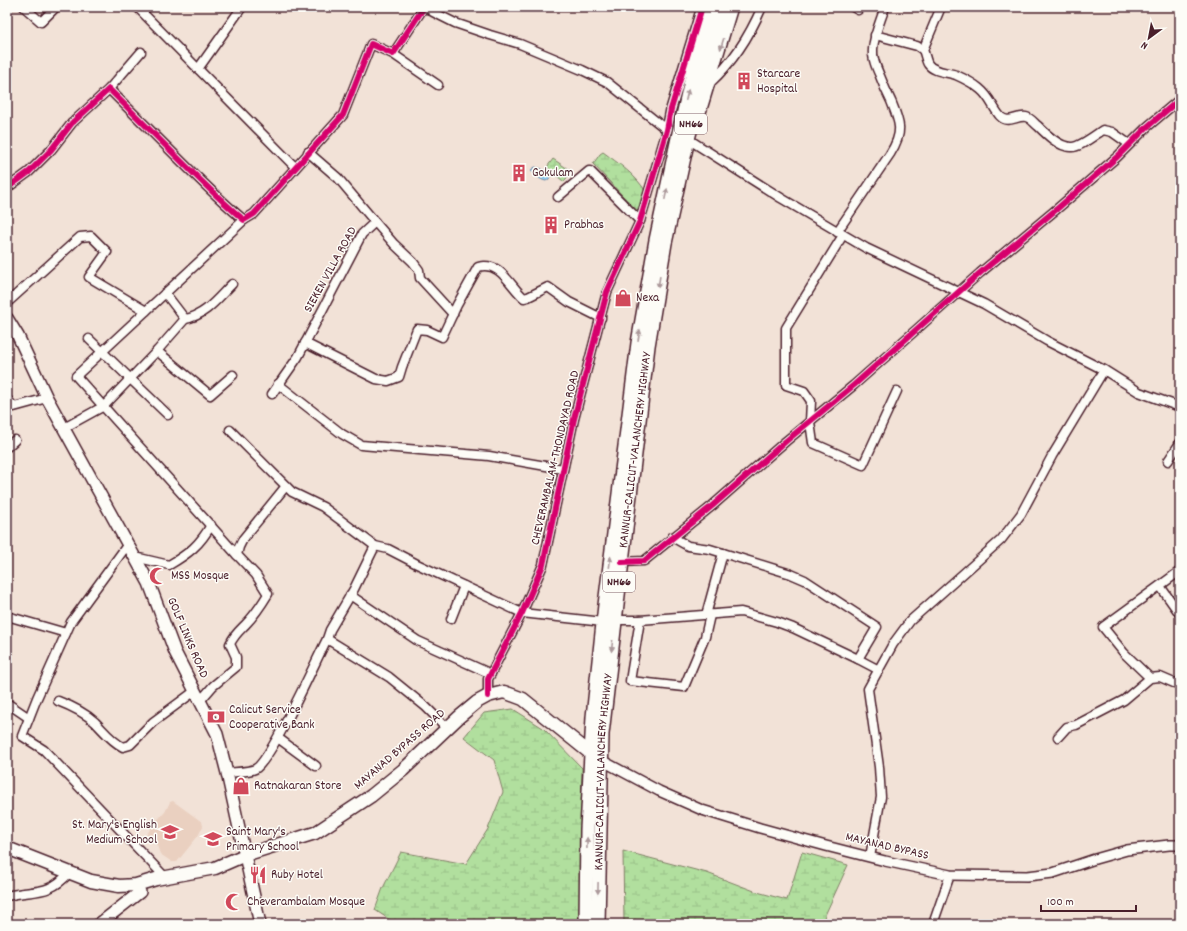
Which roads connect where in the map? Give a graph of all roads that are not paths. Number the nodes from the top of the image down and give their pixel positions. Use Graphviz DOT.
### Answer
graph roads {
  1 [pos="24,7"];
  2 [pos="56,7"];
  3 [pos="137,7"];
  4 [pos="242,7"];
  5 [pos="425,7"];
  6 [pos="702,7"];
  7 [pos="712,7"];
  8 [pos="725,7"];
  9 [pos="733,7"];
  10 [pos="762,7"];
  11 [pos="886,7"];
  12 [pos="941,7"];
  13 [pos="875,35"];
  14 [pos="923,50"];
  15 [pos="141,52"];
  16 [pos="393,54"];
  17 [pos="198,69"];
  18 [pos="710,83"];
  19 [pos="438,85"];
  20 [pos="109,89"];
  21 [pos="1180,99"];
  22 [pos="667,130"];
  23 [pos="688,139"];
  24 [pos="1129,144"];
  25 [pos="308,152"];
  26 [pos="296,167"];
  27 [pos="7,188"];
  28 [pos="558,197"];
  29 [pos="244,220"];
  30 [pos="640,221"];
  31 [pos="375,222"];
  32 [pos="840,234"];
  33 [pos="232,284"];
  34 [pos="959,292"];
  35 [pos="165,293"];
  36 [pos="7,303"];
  37 [pos="146,311"];
  38 [pos="453,314"];
  39 [pos="7,318"];
  40 [pos="601,318"];
  41 [pos="185,319"];
  42 [pos="89,339"];
  43 [pos="305,344"];
  44 [pos="103,351"];
  45 [pos="157,351"];
  46 [pos="1104,370"];
  47 [pos="233,375"];
  48 [pos="130,379"];
  49 [pos="278,384"];
  50 [pos="897,392"];
  51 [pos="272,394"];
  52 [pos="47,398"];
  53 [pos="8,403"];
  54 [pos="104,406"];
  55 [pos="1180,407"];
  56 [pos="168,415"];
  57 [pos="810,422"];
  58 [pos="64,428"];
  59 [pos="230,430"];
  60 [pos="15,440"];
  61 [pos="1180,443"];
  62 [pos="7,447"];
  63 [pos="1168,461"];
  64 [pos="563,469"];
  65 [pos="286,486"];
  66 [pos="211,525"];
  67 [pos="672,537"];
  68 [pos="128,544"];
  69 [pos="376,546"];
  70 [pos="722,553"];
  71 [pos="237,555"];
  72 [pos="135,557"];
  73 [pos="622,562"];
  74 [pos="1180,571"];
  75 [pos="464,586"];
  76 [pos="1160,586"];
  77 [pos="350,595"];
  78 [pos="522,612"];
  79 [pos="1180,614"];
  80 [pos="708,615"];
  81 [pos="7,616"];
  82 [pos="451,619"];
  83 [pos="640,620"];
  84 [pos="609,621"];
  85 [pos="66,633"];
  86 [pos="327,638"];
  87 [pos="858,659"];
  88 [pos="879,670"];
  89 [pos="490,674"];
  90 [pos="1150,678"];
  91 [pos="1180,682"];
  92 [pos="195,691"];
  93 [pos="488,696"];
  94 [pos="58,701"];
  95 [pos="200,701"];
  96 [pos="7,703"];
  97 [pos="30,718"];
  98 [pos="447,728"];
  99 [pos="1058,737"];
  100 [pos="278,738"];
  101 [pos="596,757"];
  102 [pos="316,766"];
  103 [pos="228,773"];
  104 [pos="1180,845"];
  105 [pos="7,848"];
  106 [pos="245,855"];
  107 [pos="870,857"];
  108 [pos="70,872"];
  109 [pos="950,875"];
  110 [pos="161,878"];
  111 [pos="142,888"];
  112 [pos="7,896"];
  113 [pos="99,924"];
  114 [pos="260,924"];
  115 [pos="586,924"];
  116 [pos="598,924"];
  117 [pos="933,924"];
  1 -- 2 [label="street"];
  3 -- 17 [label="street"];
  4 -- 17 [label="street"];
  5 -- 16 [label="street"];
  5 -- 22 [label="street"];
  6 -- 22 [label="street"];
  84 -- 7 [label="highway, KANNUR-CALICUT-VALANCHERY HIGHWAY / NH66, one-way"];
  8 -- 23 [label="highway, KANNUR-CALICUT-VALANCHERY HIGHWAY / NH66"];
  9 -- 18 [label="street, one-way"];
  10 -- 18 [label="street"];
  11 -- 13 [label="street"];
  12 -- 14 [label="street"];
  13 -- 14 [label="street"];
  13 -- 32 [label="street"];
  14 -- 24 [label="street"];
  15 -- 20 [label="street"];
  16 -- 19 [label="street"];
  16 -- 25 [label="street"];
  17 -- 26 [label="street"];
  18 -- 23 [label="street"];
  20 -- 27 [label="street"];
  20 -- 29 [label="street"];
  21 -- 24 [label="street"];
  22 -- 30 [label="street, CHEVERAMBALAM-THONDAYAD ROAD"];
  23 -- 32 [label="street"];
  23 -- 73 [label="highway, KANNUR-CALICUT-VALANCHERY HIGHWAY / NH66, one-way"];
  24 -- 34 [label="street"];
  25 -- 26 [label="street"];
  25 -- 31 [label="street"];
  26 -- 29 [label="street"];
  28 -- 30 [label="street"];
  29 -- 35 [label="street"];
  30 -- 40 [label="street, CHEVERAMBALAM-THONDAYAD ROAD"];
  31 -- 38 [label="street, SIEKEN VILLA ROAD"];
  31 -- 43 [label="street, SIEKEN VILLA ROAD"];
  32 -- 34 [label="street"];
  32 -- 57 [label="street"];
  33 -- 41 [label="street"];
  34 -- 46 [label="street"];
  34 -- 57 [label="street"];
  35 -- 37 [label="street"];
  35 -- 41 [label="street"];
  36 -- 37 [label="street"];
  37 -- 44 [label="street"];
  38 -- 40 [label="street"];
  38 -- 43 [label="street"];
  39 -- 52 [label="main road, GOLF LINKS ROAD"];
  40 -- 64 [label="street, CHEVERAMBALAM-THONDAYAD ROAD"];
  41 -- 45 [label="street"];
  42 -- 44 [label="street"];
  43 -- 49 [label="street, SIEKEN VILLA ROAD"];
  44 -- 48 [label="street"];
  44 -- 54 [label="street"];
  45 -- 47 [label="street"];
  45 -- 48 [label="street"];
  46 -- 55 [label="street"];
  46 -- 88 [label="street"];
  48 -- 54 [label="street"];
  48 -- 56 [label="street"];
  49 -- 51 [label="street, SIEKEN VILLA ROAD"];
  49 -- 64 [label="street"];
  50 -- 57 [label="street"];
  52 -- 53 [label="street"];
  52 -- 58 [label="main road, GOLF LINKS ROAD"];
  54 -- 58 [label="street"];
  54 -- 66 [label="street"];
  57 -- 67 [label="street"];
  58 -- 68 [label="main road, GOLF LINKS ROAD"];
  59 -- 65 [label="street"];
  60 -- 62 [label="street"];
  61 -- 63 [label="street"];
  64 -- 78 [label="street, CHEVERAMBALAM-THONDAYAD ROAD"];
  65 -- 69 [label="street"];
  65 -- 71 [label="street"];
  66 -- 71 [label="street"];
  66 -- 72 [label="street"];
  67 -- 70 [label="street"];
  67 -- 73 [label="street"];
  68 -- 72 [label="main road, GOLF LINKS ROAD"];
  68 -- 85 [label="street"];
  69 -- 75 [label="street"];
  69 -- 77 [label="street"];
  70 -- 80 [label="street"];
  70 -- 87 [label="street"];
  71 -- 95 [label="street"];
  72 -- 92 [label="main road, GOLF LINKS ROAD"];
  73 -- 84 [label="highway, KANNUR-CALICUT-VALANCHERY HIGHWAY / NH66"];
  74 -- 76 [label="street"];
  75 -- 78 [label="street"];
  75 -- 82 [label="street"];
  76 -- 79 [label="street"];
  76 -- 90 [label="street"];
  77 -- 86 [label="street"];
  77 -- 89 [label="street"];
  78 -- 84 [label="street"];
  78 -- 89 [label="street, CHEVERAMBALAM-THONDAYAD ROAD"];
  80 -- 83 [label="street"];
  80 -- 83 [label="street"];
  80 -- 87 [label="street"];
  81 -- 85 [label="street"];
  83 -- 84 [label="street"];
  84 -- 101 [label="highway, KANNUR-CALICUT-VALANCHERY HIGHWAY / NH66"];
  85 -- 97 [label="street"];
  86 -- 98 [label="street"];
  86 -- 100 [label="street"];
  87 -- 88 [label="street"];
  88 -- 107 [label="street"];
  89 -- 93 [label="street, CHEVERAMBALAM-THONDAYAD ROAD"];
  90 -- 91 [label="street"];
  90 -- 99 [label="street"];
  92 -- 94 [label="street"];
  92 -- 95 [label="main road, GOLF LINKS ROAD"];
  93 -- 98 [label="main road, MAYANAD BYPASS ROAD"];
  93 -- 101 [label="main road, MAYANAD BYPASS ROAD"];
  95 -- 103 [label="main road, GOLF LINKS ROAD"];
  96 -- 97 [label="street"];
  97 -- 110 [label="street"];
  98 -- 106 [label="main road, MAYANAD BYPASS ROAD"];
  100 -- 102 [label="street"];
  100 -- 103 [label="street"];
  101 -- 107 [label="street, MAYANAD BYPASS"];
  115 -- 101 [label="highway, KANNUR-CALICUT-VALANCHERY HIGHWAY / NH66, one-way"];
  101 -- 116 [label="highway, KANNUR-CALICUT-VALANCHERY HIGHWAY / NH66, one-way"];
  103 -- 106 [label="main road, GOLF LINKS ROAD"];
  104 -- 109 [label="street, MAYANAD BYPASS"];
  105 -- 108 [label="main road, MAYANAD BYPASS ROAD"];
  106 -- 110 [label="main road, MAYANAD BYPASS ROAD"];
  106 -- 114 [label="main road, GOLF LINKS ROAD"];
  107 -- 109 [label="street, MAYANAD BYPASS"];
  108 -- 111 [label="main road, MAYANAD BYPASS ROAD"];
  108 -- 112 [label="street"];
  109 -- 117 [label="street"];
  110 -- 111 [label="main road, MAYANAD BYPASS ROAD"];
  111 -- 113 [label="main road"];
}
